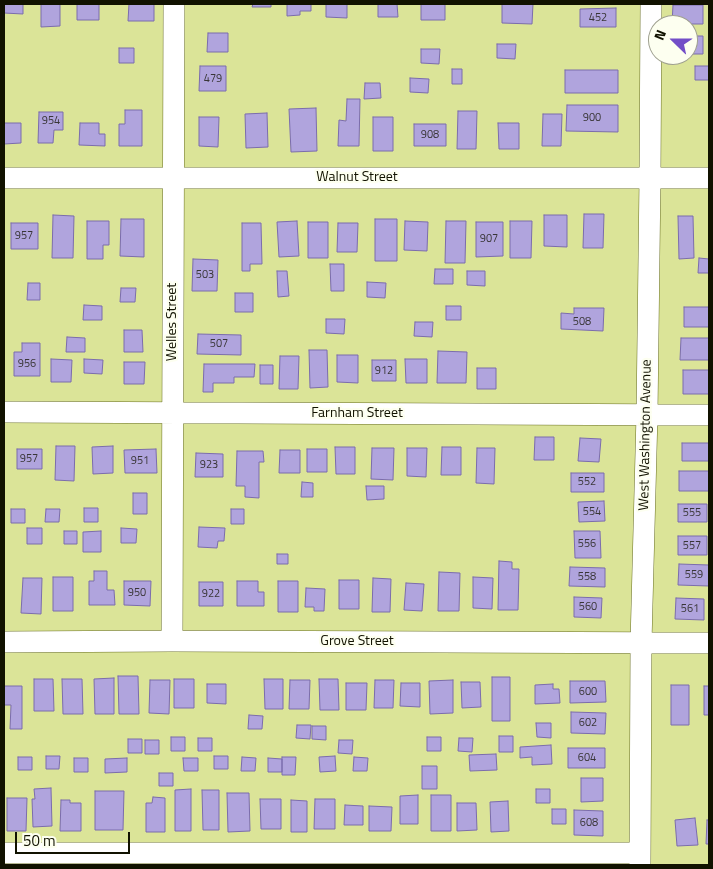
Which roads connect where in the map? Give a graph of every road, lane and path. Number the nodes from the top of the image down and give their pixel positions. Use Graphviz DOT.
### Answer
graph roads {
  1 [pos="174,4"];
  2 [pos="651,4"];
  3 [pos="4,178"];
  4 [pos="174,178"];
  5 [pos="650,178"];
  6 [pos="709,178"];
  7 [pos="4,412"];
  8 [pos="173,413"];
  9 [pos="647,414"];
  10 [pos="709,415"];
  11 [pos="172,641"];
  12 [pos="4,642"];
  13 [pos="641,643"];
  14 [pos="709,643"];
  15 [pos="4,853"];
  16 [pos="640,859"];
  1 -- 4 [label="street, Welles Street"];
  2 -- 5 [label="street, West Washington Avenue"];
  3 -- 4 [label="street, Walnut Street"];
  4 -- 5 [label="street, Walnut Street"];
  4 -- 8 [label="street, Welles Street"];
  5 -- 6 [label="street, Walnut Street"];
  5 -- 9 [label="street, West Washington Avenue"];
  7 -- 8 [label="street, Farnham Street"];
  8 -- 9 [label="street, Farnham Street"];
  8 -- 11 [label="street, Welles Street"];
  9 -- 10 [label="street, Farnham Street"];
  9 -- 13 [label="street, West Washington Avenue"];
  11 -- 12 [label="street, Grove Street"];
  11 -- 13 [label="street, Grove Street"];
  13 -- 14 [label="street, Grove Street"];
  13 -- 16 [label="street, West Washington Avenue"];
  15 -- 16 [label="street"];
}
